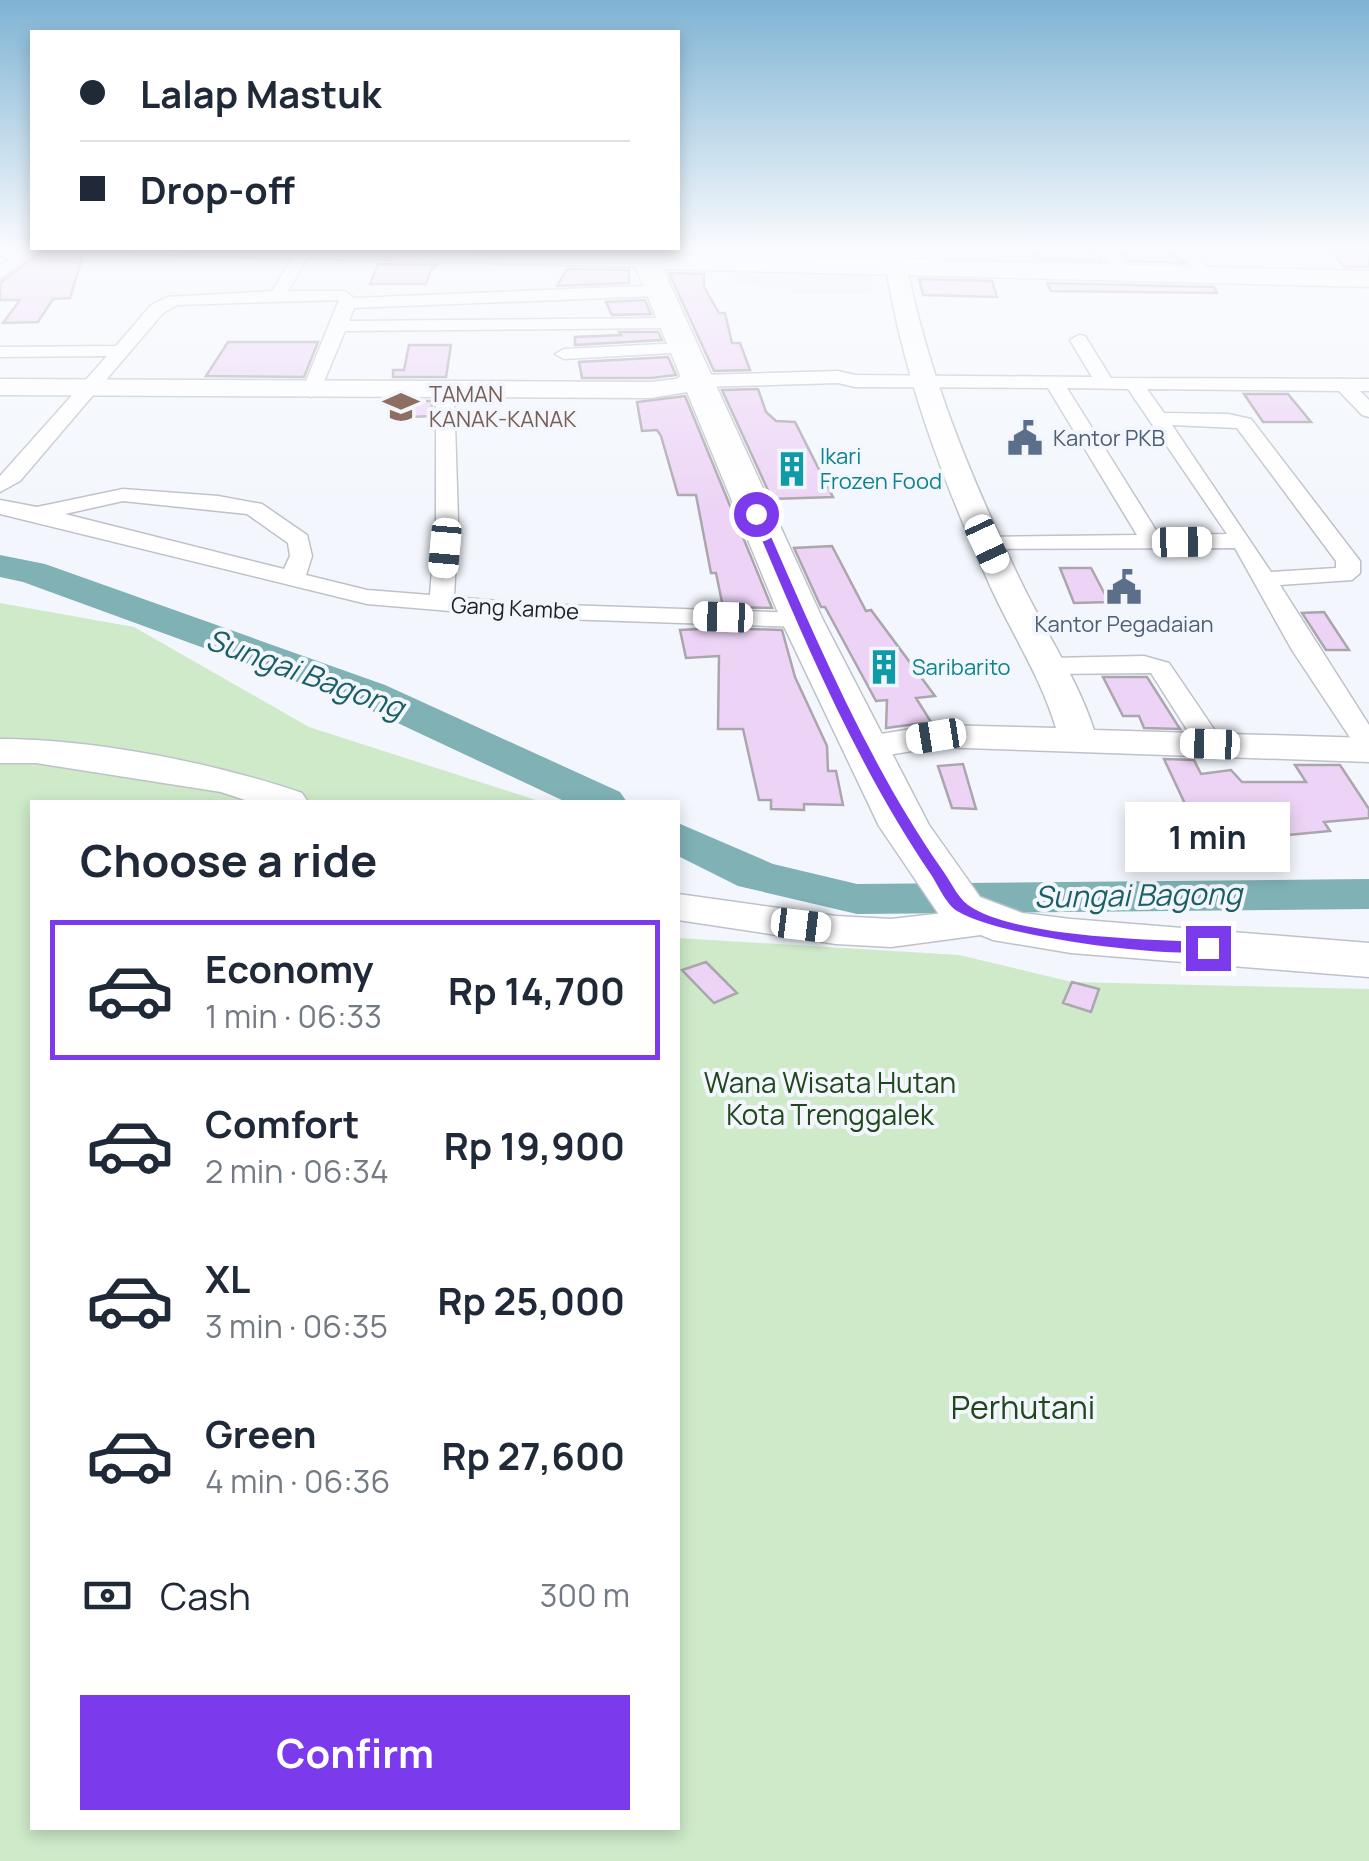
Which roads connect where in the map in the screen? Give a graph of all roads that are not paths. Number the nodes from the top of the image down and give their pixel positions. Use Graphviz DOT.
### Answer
graph roads {
  1 [pos="134,335"];
  2 [pos="332,335"];
  3 [pos="560,335"];
  4 [pos="587,335"];
  5 [pos="680,335"];
  6 [pos="910,335"];
  7 [pos="1079,340"];
  8 [pos="120,351"];
  9 [pos="0,352"];
  10 [pos="564,354"];
  11 [pos="692,367"];
  12 [pos="924,382"];
  13 [pos="1054,383"];
  14 [pos="1105,383"];
  15 [pos="1133,383"];
  16 [pos="1344,385"];
  17 [pos="1369,385"];
  18 [pos="0,388"];
  19 [pos="88,388"];
  20 [pos="311,390"];
  21 [pos="446,391"];
  22 [pos="575,391"];
  23 [pos="1369,411"];
  24 [pos="1157,419"];
  25 [pos="0,486"];
  26 [pos="0,507"];
  27 [pos="37,514"];
  28 [pos="1153,542"];
  29 [pos="1242,542"];
  30 [pos="987,544"];
  31 [pos="1263,579"];
  32 [pos="292,580"];
  33 [pos="440,606"];
  34 [pos="802,620"];
  35 [pos="1049,666"];
  36 [pos="1078,738"];
  37 [pos="1210,744"];
  38 [pos="864,747"];
  39 [pos="1369,747"];
  40 [pos="0,751"];
  41 [pos="282,800"];
  42 [pos="680,906"];
  43 [pos="975,914"];
  44 [pos="1369,960"];
  1 -- 8 [label="street"];
  2 -- 20 [label="street"];
  3 -- 10 [label="street"];
  4 -- 11 [label="street"];
  5 -- 11 [label="highway"];
  6 -- 12 [label="street"];
  7 -- 14 [label="street"];
  8 -- 9 [label="street"];
  8 -- 19 [label="street"];
  10 -- 11 [label="street"];
  10 -- 22 [label="street"];
  11 -- 12 [label="street"];
  11 -- 22 [label="street"];
  11 -- 34 [label="highway"];
  12 -- 13 [label="street"];
  12 -- 30 [label="street"];
  13 -- 14 [label="street"];
  13 -- 28 [label="street"];
  14 -- 15 [label="street"];
  15 -- 16 [label="street"];
  15 -- 24 [label="street"];
  16 -- 17 [label="street"];
  16 -- 23 [label="street"];
  18 -- 19 [label="street"];
  19 -- 20 [label="street"];
  19 -- 25 [label="street"];
  20 -- 21 [label="street"];
  21 -- 22 [label="street"];
  21 -- 33 [label="street, Gang Kambe"];
  24 -- 29 [label="street"];
  24 -- 31 [label="street"];
  26 -- 27 [label="street"];
  27 -- 32 [label="street"];
  27 -- 32 [label="street"];
  28 -- 29 [label="street"];
  28 -- 30 [label="street"];
  29 -- 31 [label="street"];
  30 -- 35 [label="street"];
  31 -- 39 [label="street"];
  32 -- 33 [label="street"];
  33 -- 34 [label="street, Gang Kambe"];
  34 -- 38 [label="highway"];
  35 -- 36 [label="street"];
  35 -- 37 [label="street"];
  36 -- 37 [label="street"];
  36 -- 38 [label="street"];
  37 -- 39 [label="street"];
  38 -- 43 [label="highway"];
  40 -- 41 [label="street"];
  42 -- 43 [label="street"];
  43 -- 44 [label="highway"];
}
